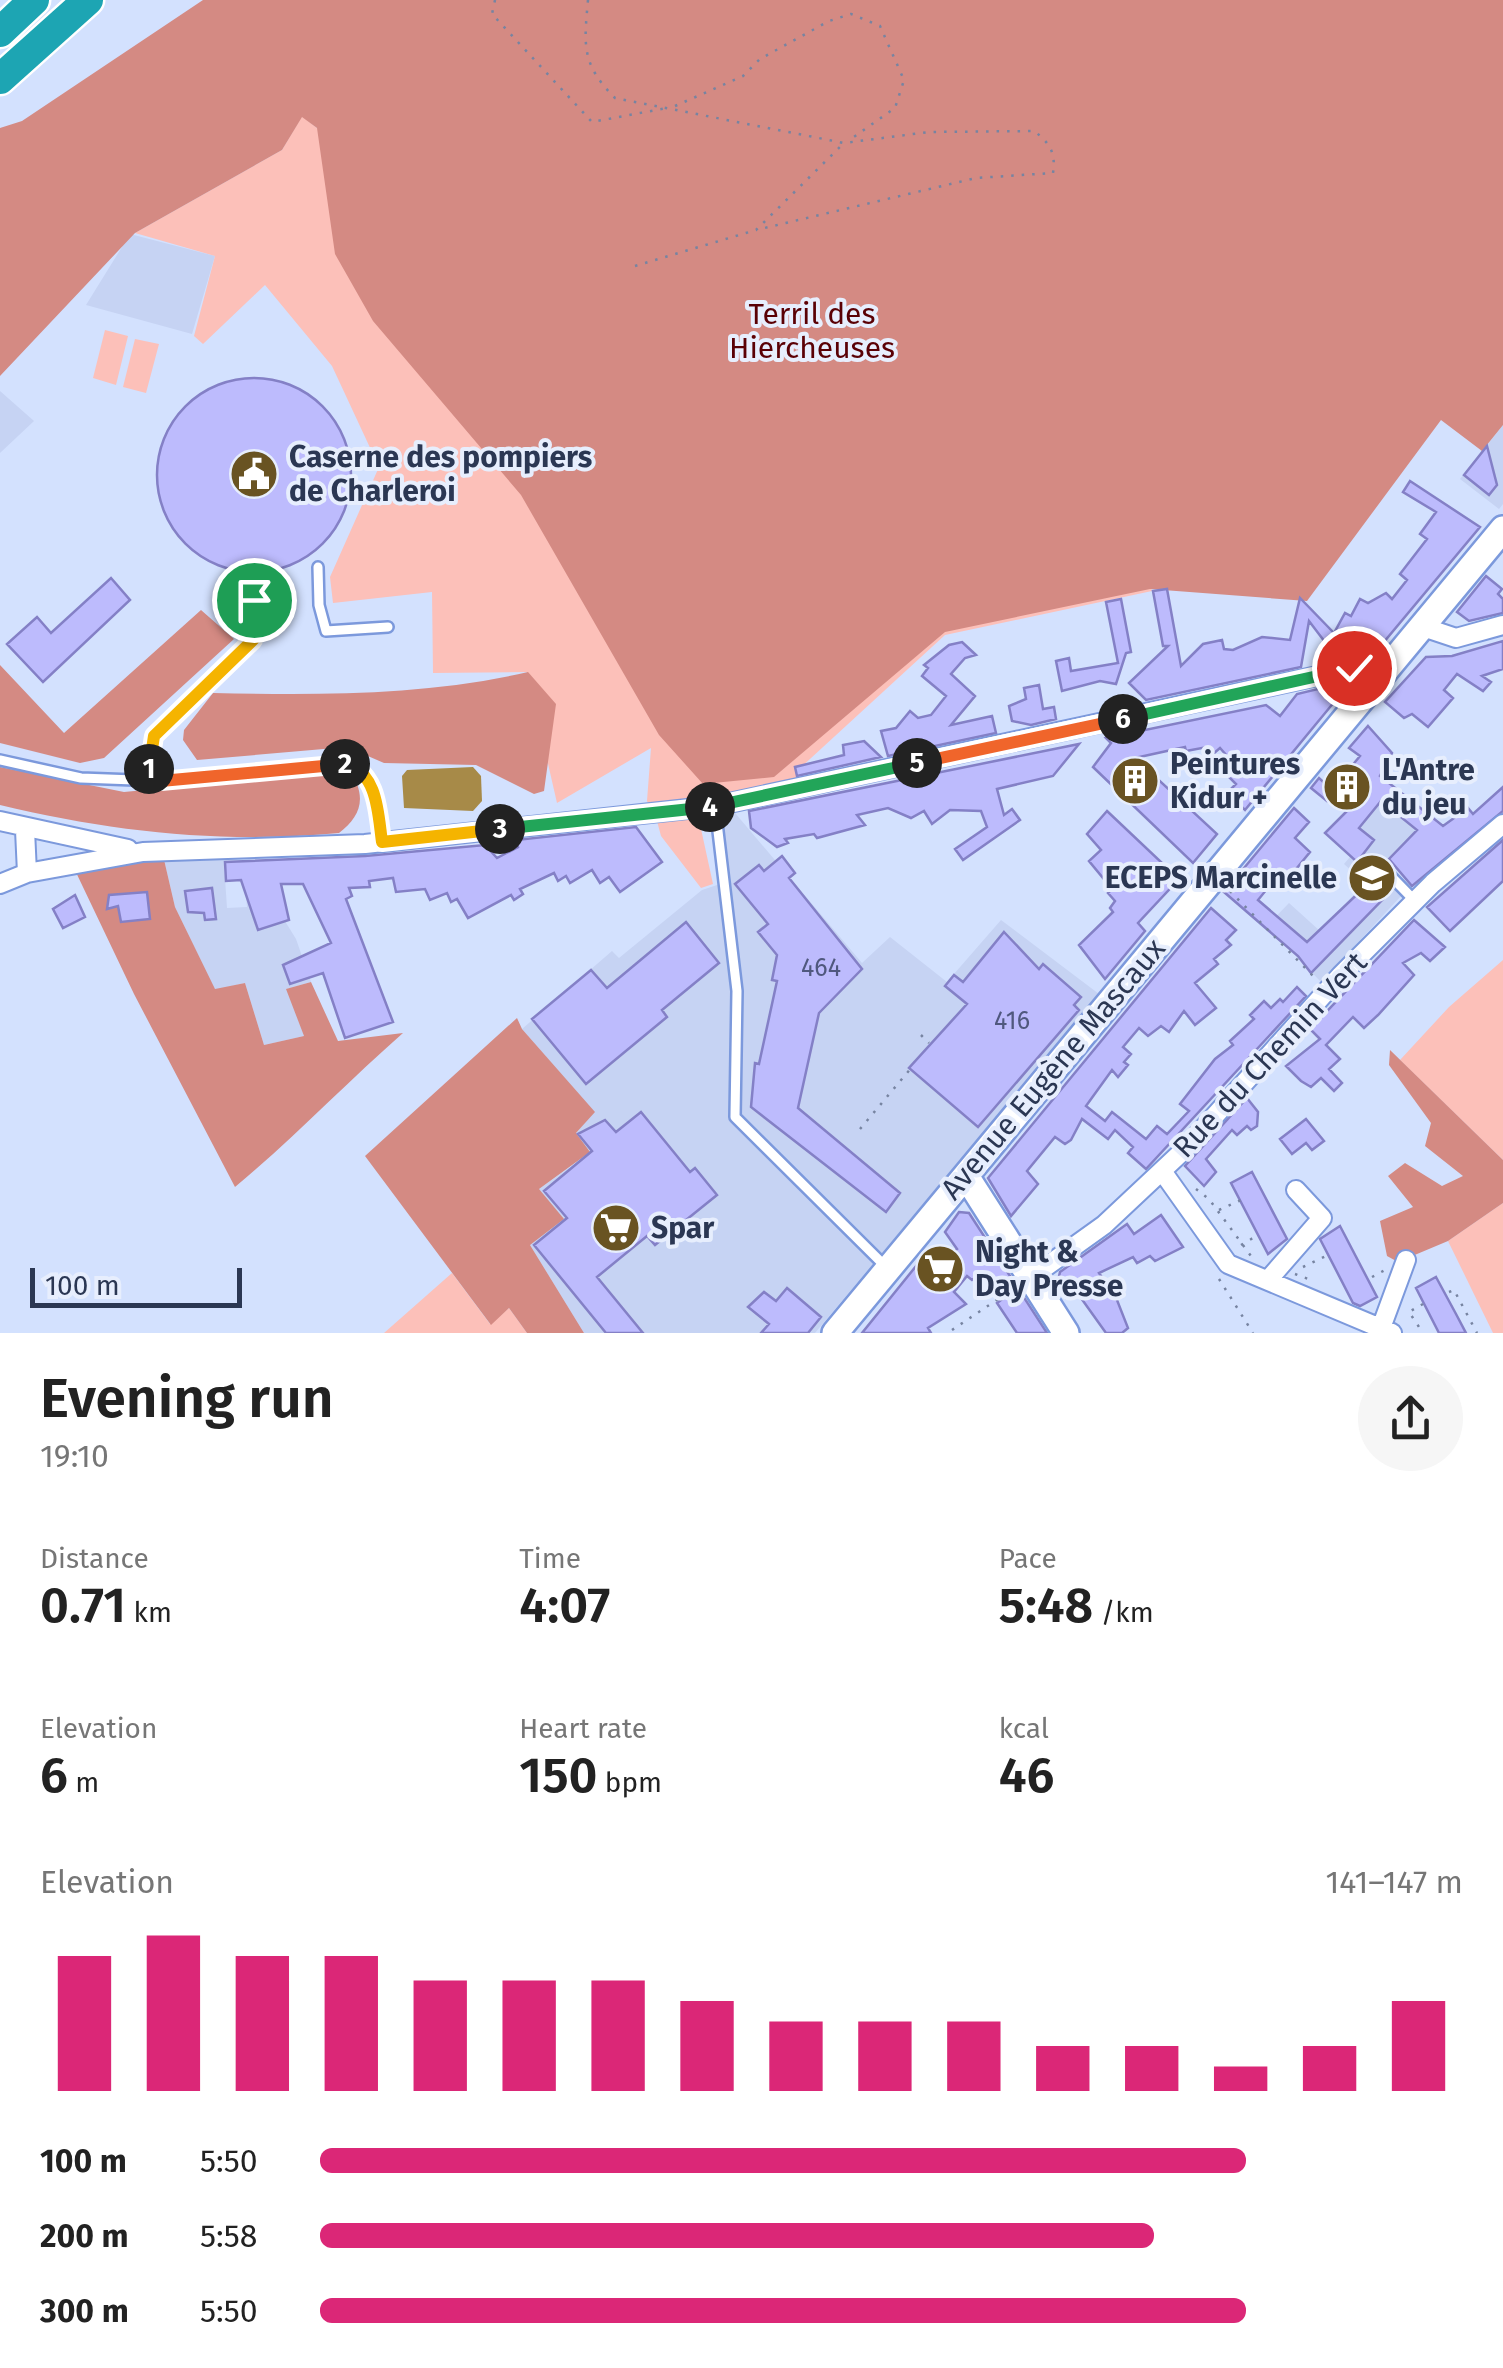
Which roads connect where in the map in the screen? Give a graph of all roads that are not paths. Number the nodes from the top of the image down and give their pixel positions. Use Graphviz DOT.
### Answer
graph roads {
  1 [pos="34,0"];
  2 [pos="88,3"];
  3 [pos="0,32"];
  4 [pos="0,79"];
  5 [pos="1503,530"];
  6 [pos="318,567"];
  7 [pos="254,600"];
  8 [pos="1503,625"];
  9 [pos="388,627"];
  10 [pos="1423,627"];
  11 [pos="1376,681"];
  12 [pos="0,760"];
  13 [pos="147,780"];
  14 [pos="715,806"];
  15 [pos="0,821"];
  16 [pos="1503,824"];
  17 [pos="25,830"];
  18 [pos="382,842"];
  19 [pos="143,852"];
  20 [pos="1382,868"];
  21 [pos="28,872"];
  22 [pos="0,884"];
  23 [pos="1415,901"];
  24 [pos="1162,1171"];
  25 [pos="966,1176"];
  26 [pos="1296,1190"];
  27 [pos="1400,1267"];
  28 [pos="888,1269"];
  29 [pos="1271,1271"];
  30 [pos="1030,1278"];
  31 [pos="1387,1330"];
  32 [pos="835,1333"];
  33 [pos="1066,1333"];
  1 -- 3 [label="highway"];
  2 -- 4 [label="highway"];
  5 -- 10 [label="main road, Avenue Eugène Mascaux"];
  6 -- 9 [label="lane"];
  7 -- 13 [label="lane"];
  8 -- 10 [label="street"];
  10 -- 11 [label="main road, Avenue Eugène Mascaux"];
  11 -- 14 [label="street"];
  11 -- 25 [label="main road, Avenue Eugène Mascaux"];
  12 -- 13 [label="lane"];
  13 -- 18 [label="lane"];
  14 -- 18 [label="street"];
  14 -- 28 [label="lane"];
  15 -- 17 [label="street"];
  16 -- 23 [label="street, Rue du Chemin Vert"];
  17 -- 19 [label="street"];
  17 -- 21 [label="street"];
  18 -- 19 [label="street"];
  19 -- 21 [label="street"];
  20 -- 23 [label="lane"];
  21 -- 22 [label="street"];
  23 -- 24 [label="street, Rue du Chemin Vert"];
  24 -- 29 [label="street"];
  24 -- 30 [label="street, Rue du Chemin Vert"];
  25 -- 28 [label="main road, Avenue Eugène Mascaux"];
  25 -- 30 [label="main road"];
  26 -- 29 [label="street"];
  27 -- 31 [label="street"];
  28 -- 32 [label="main road, Avenue Eugène Mascaux"];
  29 -- 31 [label="street"];
  30 -- 33 [label="main road"];
}
